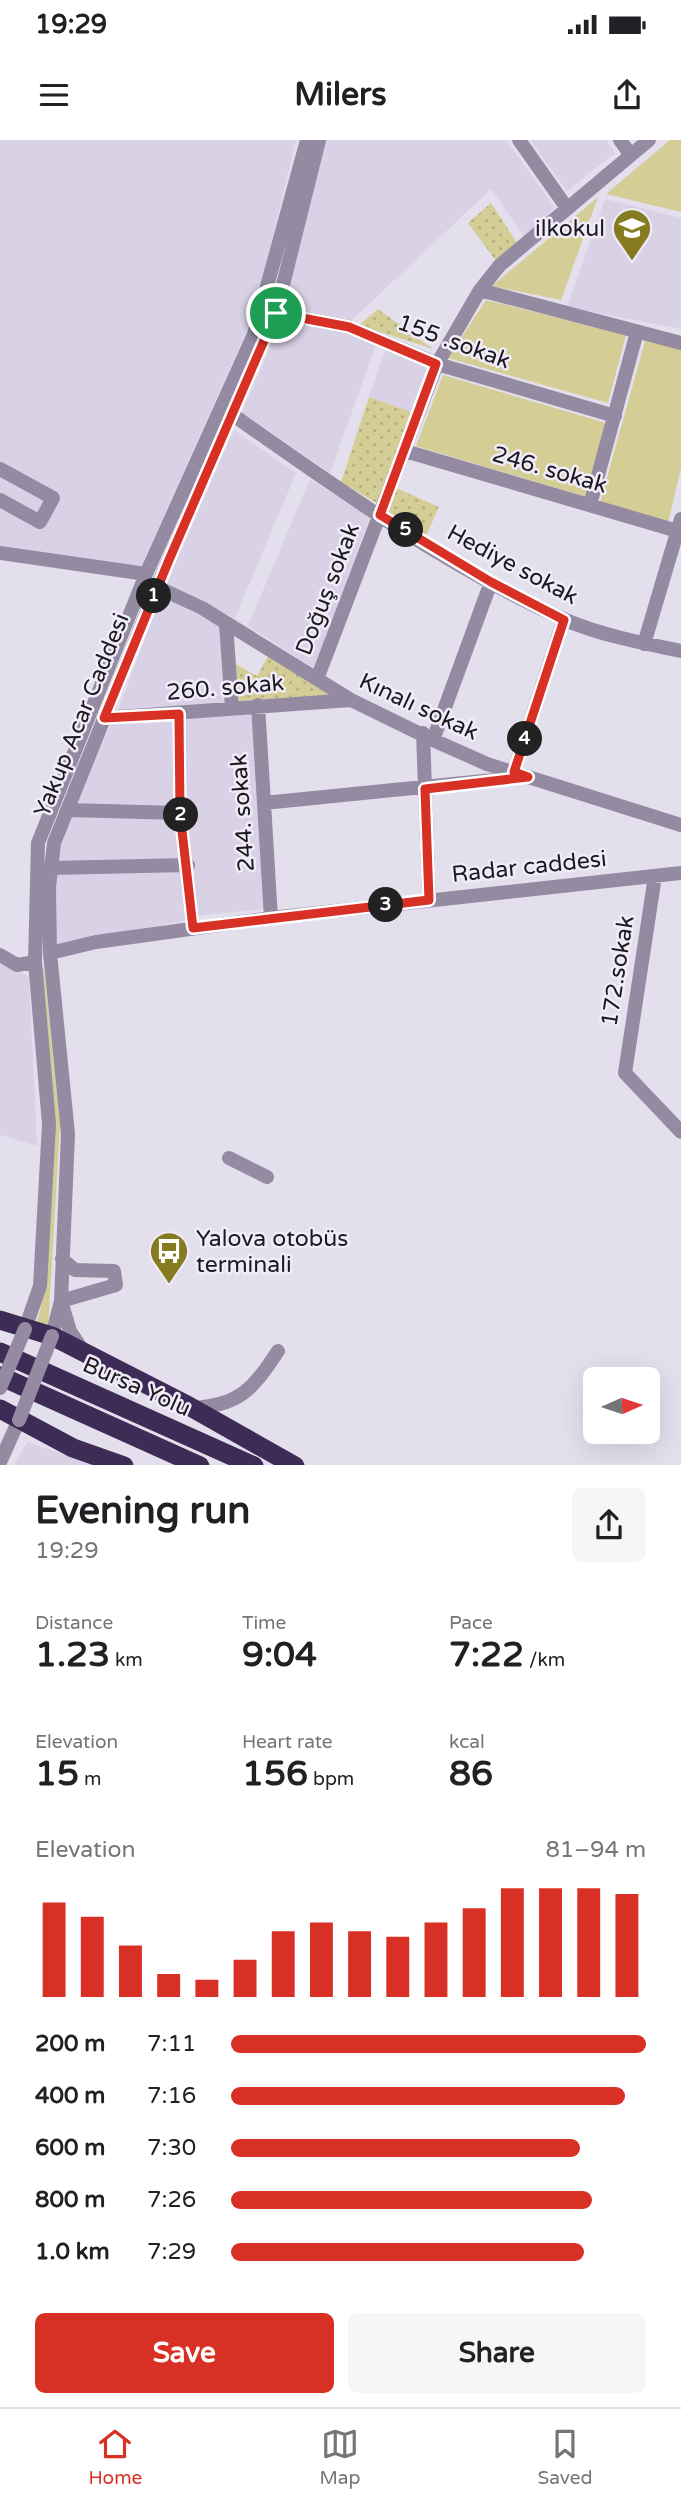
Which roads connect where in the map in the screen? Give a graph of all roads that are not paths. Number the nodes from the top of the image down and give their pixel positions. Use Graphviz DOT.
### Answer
graph roads {
  1 [pos="307,140"];
  2 [pos="319,140"];
  3 [pos="519,140"];
  4 [pos="620,140"];
  5 [pos="649,140"];
  6 [pos="630,154"];
  7 [pos="567,208"];
  8 [pos="480,290"];
  9 [pos="276,313"];
  10 [pos="637,332"];
  11 [pos="681,343"];
  12 [pos="436,364"];
  13 [pos="233,415"];
  14 [pos="615,416"];
  15 [pos="405,451"];
  16 [pos="0,469"];
  17 [pos="0,500"];
  18 [pos="590,505"];
  19 [pos="380,515"];
  20 [pos="680,527"];
  21 [pos="0,553"];
  22 [pos="146,575"];
  23 [pos="491,582"];
  24 [pos="157,587"];
  25 [pos="564,620"];
  26 [pos="226,624"];
  27 [pos="644,644"];
  28 [pos="681,651"];
  29 [pos="317,679"];
  30 [pos="351,700"];
  31 [pos="258,705"];
  32 [pos="232,708"];
  33 [pos="179,714"];
  34 [pos="104,718"];
  35 [pos="428,737"];
  36 [pos="521,774"];
  37 [pos="425,789"];
  38 [pos="264,803"];
  39 [pos="67,810"];
  40 [pos="180,813"];
  41 [pos="681,825"];
  42 [pos="188,865"];
  43 [pos="50,868"];
  44 [pos="681,873"];
  45 [pos="655,876"];
  46 [pos="429,900"];
  47 [pos="271,918"];
  48 [pos="193,928"];
  49 [pos="50,953"];
  50 [pos="0,955"];
  51 [pos="35,962"];
  52 [pos="681,1132"];
  53 [pos="229,1158"];
  54 [pos="267,1177"];
  55 [pos="62,1259"];
  56 [pos="37,1300"];
  57 [pos="61,1301"];
  58 [pos="0,1320"];
  59 [pos="25,1329"];
  60 [pos="52,1336"];
  61 [pos="278,1351"];
  62 [pos="0,1352"];
  63 [pos="84,1352"];
  64 [pos="0,1376"];
  65 [pos="0,1388"];
  66 [pos="192,1408"];
  67 [pos="0,1409"];
  68 [pos="19,1420"];
  69 [pos="45,1434"];
  70 [pos="8,1444"];
  71 [pos="0,1462"];
  72 [pos="124,1465"];
  73 [pos="200,1465"];
  74 [pos="254,1465"];
  75 [pos="295,1465"];
  1 -- 22 [label="street, Yakup Acar Caddesi"];
  2 -- 9 [label="street, Yakup Acar Caddesi"];
  3 -- 7 [label="street"];
  4 -- 6 [label="street"];
  5 -- 6 [label="street, Doğuş sokak"];
  6 -- 7 [label="street, Doğuş sokak"];
  7 -- 8 [label="street, Doğuş sokak"];
  8 -- 10 [label="street"];
  8 -- 12 [label="street, Doğuş sokak"];
  9 -- 12 [label="street, 155 .sokak"];
  9 -- 13 [label="street, Yakup Acar Caddesi"];
  10 -- 11 [label="street"];
  10 -- 14 [label="street"];
  12 -- 14 [label="street, 155 .sokak"];
  12 -- 15 [label="street, Doğuş sokak"];
  13 -- 19 [label="street, Hediye sokak"];
  13 -- 24 [label="street, Yakup Acar Caddesi"];
  14 -- 18 [label="street"];
  15 -- 18 [label="street, 246. sokak"];
  15 -- 19 [label="street, Doğuş sokak"];
  16 -- 17 [label="street"];
  18 -- 20 [label="street, 246. sokak"];
  19 -- 23 [label="street, Hediye sokak"];
  19 -- 29 [label="street, Doğuş sokak"];
  20 -- 27 [label="street"];
  21 -- 22 [label="street"];
  22 -- 51 [label="street, Yakup Acar Caddesi"];
  23 -- 25 [label="street, Hediye sokak"];
  23 -- 35 [label="street"];
  24 -- 26 [label="street, Kınalı sokak"];
  24 -- 34 [label="street, Yakup Acar Caddesi"];
  25 -- 27 [label="street, Hediye sokak"];
  25 -- 36 [label="street"];
  26 -- 29 [label="street, Kınalı sokak"];
  26 -- 32 [label="street"];
  27 -- 28 [label="street, Hediye sokak"];
  29 -- 30 [label="street, Kınalı sokak"];
  30 -- 31 [label="street, 260. sokak"];
  30 -- 35 [label="street, Kınalı sokak"];
  31 -- 32 [label="street, 260. sokak"];
  31 -- 38 [label="street, 244. sokak"];
  32 -- 33 [label="street, 260. sokak"];
  33 -- 34 [label="street, 260. sokak"];
  33 -- 40 [label="street"];
  34 -- 39 [label="street, Yakup Acar Caddesi"];
  35 -- 36 [label="street, Kınalı sokak"];
  35 -- 37 [label="street"];
  36 -- 37 [label="street"];
  36 -- 41 [label="street, Kınalı sokak"];
  37 -- 38 [label="street"];
  37 -- 46 [label="street"];
  38 -- 47 [label="street, 244. sokak"];
  39 -- 40 [label="street"];
  39 -- 43 [label="street, Yakup Acar Caddesi"];
  40 -- 42 [label="street"];
  42 -- 43 [label="street"];
  42 -- 48 [label="street"];
  43 -- 49 [label="street, Yakup Acar Caddesi"];
  44 -- 45 [label="street, Radar caddesi"];
  45 -- 46 [label="street, Radar caddesi"];
  45 -- 52 [label="street, 172.sokak"];
  46 -- 47 [label="street, Radar caddesi"];
  47 -- 48 [label="street, Radar caddesi"];
  48 -- 49 [label="street, Radar caddesi"];
  49 -- 55 [label="street, Yakup Acar Caddesi"];
  50 -- 51 [label="street"];
  51 -- 56 [label="street, Yakup Acar Caddesi"];
  53 -- 54 [label="street"];
  55 -- 57 [label="street, Yakup Acar Caddesi"];
  55 -- 57 [label="street"];
  56 -- 58 [label="street"];
  56 -- 59 [label="street, Yakup Acar Caddesi"];
  57 -- 60 [label="street, Yakup Acar Caddesi"];
  57 -- 63 [label="street"];
  58 -- 59 [label="highway"];
  59 -- 60 [label="highway"];
  59 -- 65 [label="street, Yakup Acar Caddesi, bridge"];
  60 -- 63 [label="highway"];
  60 -- 68 [label="street, Yakup Acar Caddesi, bridge"];
  61 -- 66 [label="street"];
  62 -- 74 [label="highway, Bursa Yolu"];
  63 -- 66 [label="highway"];
  64 -- 73 [label="highway"];
  66 -- 75 [label="highway"];
  67 -- 68 [label="highway"];
  68 -- 69 [label="highway"];
  68 -- 70 [label="street, Yakup Acar Caddesi"];
  69 -- 70 [label="street"];
  69 -- 72 [label="highway"];
  70 -- 71 [label="street, Yakup Acar Caddesi"];
}
